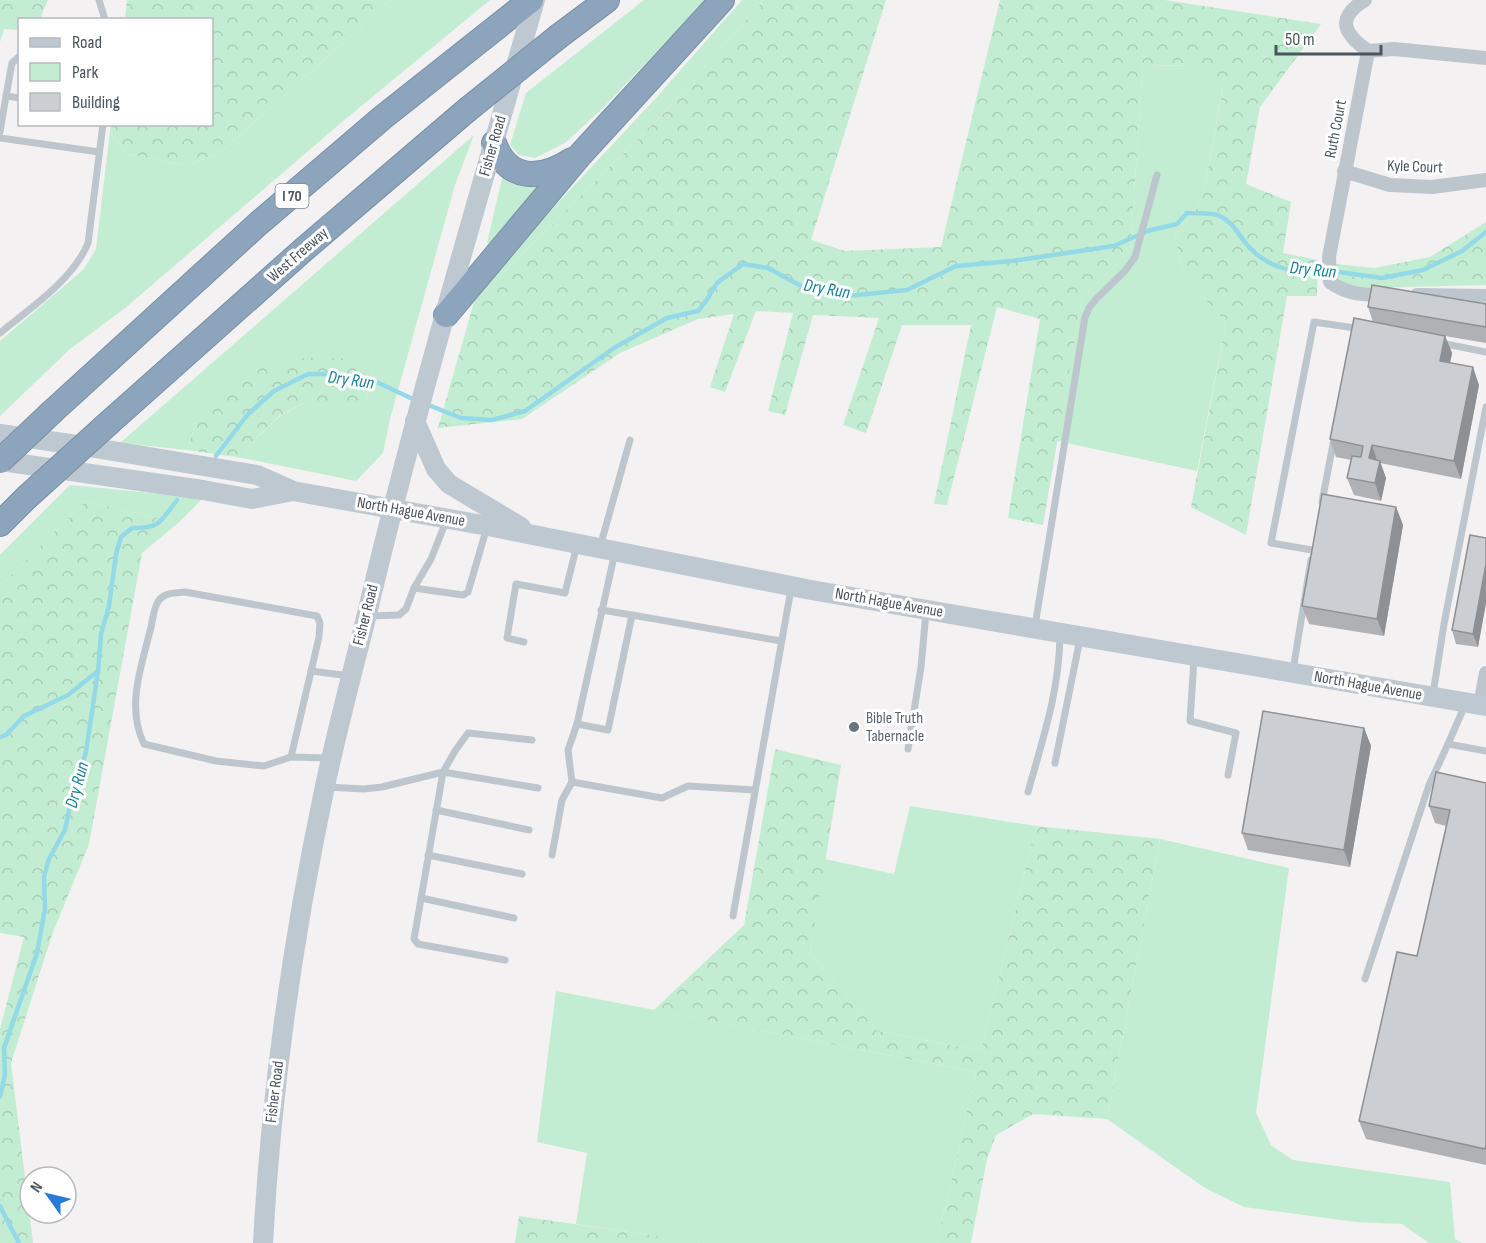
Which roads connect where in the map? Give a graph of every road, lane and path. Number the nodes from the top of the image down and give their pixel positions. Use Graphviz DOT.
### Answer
graph roads {
  1 [pos="99,0"];
  2 [pos="533,0"];
  3 [pos="607,0"];
  4 [pos="722,0"];
  5 [pos="1365,0"];
  6 [pos="104,18"];
  7 [pos="1368,51"];
  8 [pos="18,57"];
  9 [pos="1486,57"];
  10 [pos="6,96"];
  11 [pos="18,98"];
  12 [pos="103,126"];
  13 [pos="0,132"];
  14 [pos="0,138"];
  15 [pos="494,143"];
  16 [pos="99,152"];
  17 [pos="581,154"];
  18 [pos="1344,171"];
  19 [pos="1157,175"];
  20 [pos="1486,180"];
  21 [pos="1486,296"];
  22 [pos="446,315"];
  23 [pos="1356,328"];
  24 [pos="1366,330"];
  25 [pos="0,333"];
  26 [pos="1353,339"];
  27 [pos="1432,342"];
  28 [pos="1486,352"];
  29 [pos="1486,407"];
  30 [pos="415,421"];
  31 [pos="1335,433"];
  32 [pos="0,434"];
  33 [pos="630,440"];
  34 [pos="0,461"];
  35 [pos="293,491"];
  36 [pos="393,508"];
  37 [pos="1319,515"];
  38 [pos="448,518"];
  39 [pos="0,524"];
  40 [pos="488,526"];
  41 [pos="538,537"];
  42 [pos="1315,538"];
  43 [pos="577,544"];
  44 [pos="1312,550"];
  45 [pos="607,551"];
  46 [pos="791,586"];
  47 [pos="414,588"];
  48 [pos="601,610"];
  49 [pos="926,610"];
  50 [pos="632,615"];
  51 [pos="366,616"];
  52 [pos="1034,628"];
  53 [pos="1060,633"];
  54 [pos="1081,637"];
  55 [pos="781,641"];
  56 [pos="524,642"];
  57 [pos="1194,656"];
  58 [pos="311,671"];
  59 [pos="1293,673"];
  60 [pos="1486,673"];
  61 [pos="351,676"];
  62 [pos="1432,697"];
  63 [pos="1477,705"];
  64 [pos="577,724"];
  65 [pos="532,740"];
  66 [pos="1448,744"];
  67 [pos="908,749"];
  68 [pos="1486,751"];
  69 [pos="291,757"];
  70 [pos="332,758"];
  71 [pos="1055,763"];
  72 [pos="442,772"];
  73 [pos="1228,775"];
  74 [pos="572,782"];
  75 [pos="325,787"];
  76 [pos="538,788"];
  77 [pos="755,790"];
  78 [pos="1028,792"];
  79 [pos="436,810"];
  80 [pos="529,830"];
  81 [pos="428,855"];
  82 [pos="552,855"];
  83 [pos="522,874"];
  84 [pos="421,898"];
  85 [pos="733,915"];
  86 [pos="514,918"];
  87 [pos="505,960"];
  88 [pos="1365,979"];
  89 [pos="263,1243"];
  1 -- 6 [label="lane"];
  2 -- 15 [label="main road, Fisher Road"];
  2 -- 34 [label="highway, I 70, bridge"];
  3 -- 39 [label="highway, West Freeway, bridge"];
  4 -- 17 [label="highway"];
  5 -- 7 [label="street"];
  7 -- 9 [label="street"];
  7 -- 18 [label="street, Ruth Court"];
  8 -- 10 [label="lane"];
  10 -- 11 [label="lane"];
  10 -- 13 [label="lane"];
  12 -- 16 [label="lane"];
  14 -- 16 [label="lane"];
  15 -- 17 [label="highway"];
  15 -- 22 [label="main road, Fisher Road"];
  16 -- 25 [label="lane"];
  17 -- 22 [label="highway"];
  18 -- 20 [label="street, Kyle Court"];
  18 -- 21 [label="street, Ruth Court"];
  19 -- 52 [label="lane"];
  22 -- 30 [label="main road, Fisher Road"];
  23 -- 24 [label="lane"];
  23 -- 26 [label="lane"];
  23 -- 44 [label="lane"];
  27 -- 28 [label="lane"];
  29 -- 62 [label="lane"];
  30 -- 36 [label="main road, Fisher Road"];
  30 -- 41 [label="main road"];
  31 -- 37 [label="lane"];
  32 -- 35 [label="main road, North Hague Avenue"];
  33 -- 45 [label="lane"];
  34 -- 35 [label="main road, North Hague Avenue"];
  35 -- 36 [label="main road, North Hague Avenue"];
  36 -- 38 [label="main road, North Hague Avenue"];
  36 -- 51 [label="main road, Fisher Road"];
  38 -- 40 [label="main road, North Hague Avenue"];
  38 -- 47 [label="lane"];
  40 -- 41 [label="main road, North Hague Avenue"];
  40 -- 47 [label="lane"];
  41 -- 43 [label="main road, North Hague Avenue"];
  42 -- 44 [label="lane"];
  43 -- 45 [label="main road, North Hague Avenue"];
  43 -- 56 [label="lane"];
  44 -- 59 [label="lane"];
  45 -- 46 [label="main road, North Hague Avenue"];
  45 -- 48 [label="lane"];
  46 -- 49 [label="main road, North Hague Avenue"];
  46 -- 55 [label="lane"];
  47 -- 51 [label="lane"];
  48 -- 50 [label="lane"];
  48 -- 64 [label="lane"];
  49 -- 52 [label="main road, North Hague Avenue"];
  49 -- 67 [label="lane"];
  50 -- 55 [label="lane"];
  50 -- 64 [label="lane"];
  51 -- 61 [label="main road, Fisher Road"];
  52 -- 53 [label="main road, North Hague Avenue"];
  53 -- 54 [label="main road, North Hague Avenue"];
  53 -- 78 [label="lane"];
  54 -- 57 [label="main road, North Hague Avenue"];
  54 -- 71 [label="lane"];
  55 -- 77 [label="lane"];
  57 -- 59 [label="main road, North Hague Avenue"];
  57 -- 73 [label="lane"];
  58 -- 61 [label="lane"];
  58 -- 69 [label="lane"];
  58 -- 69 [label="lane"];
  59 -- 62 [label="main road, North Hague Avenue"];
  60 -- 63 [label="street"];
  61 -- 70 [label="main road, Fisher Road"];
  62 -- 63 [label="main road, North Hague Avenue"];
  63 -- 66 [label="lane"];
  64 -- 74 [label="lane"];
  65 -- 72 [label="lane"];
  66 -- 68 [label="lane"];
  66 -- 88 [label="lane"];
  69 -- 70 [label="lane"];
  70 -- 75 [label="main road, Fisher Road"];
  72 -- 75 [label="lane"];
  72 -- 76 [label="lane"];
  72 -- 79 [label="lane"];
  74 -- 77 [label="lane"];
  74 -- 82 [label="lane"];
  75 -- 89 [label="main road, Fisher Road"];
  77 -- 85 [label="lane"];
  79 -- 80 [label="lane"];
  79 -- 81 [label="lane"];
  81 -- 83 [label="lane"];
  81 -- 84 [label="lane"];
  84 -- 86 [label="lane"];
  84 -- 87 [label="lane"];
}
